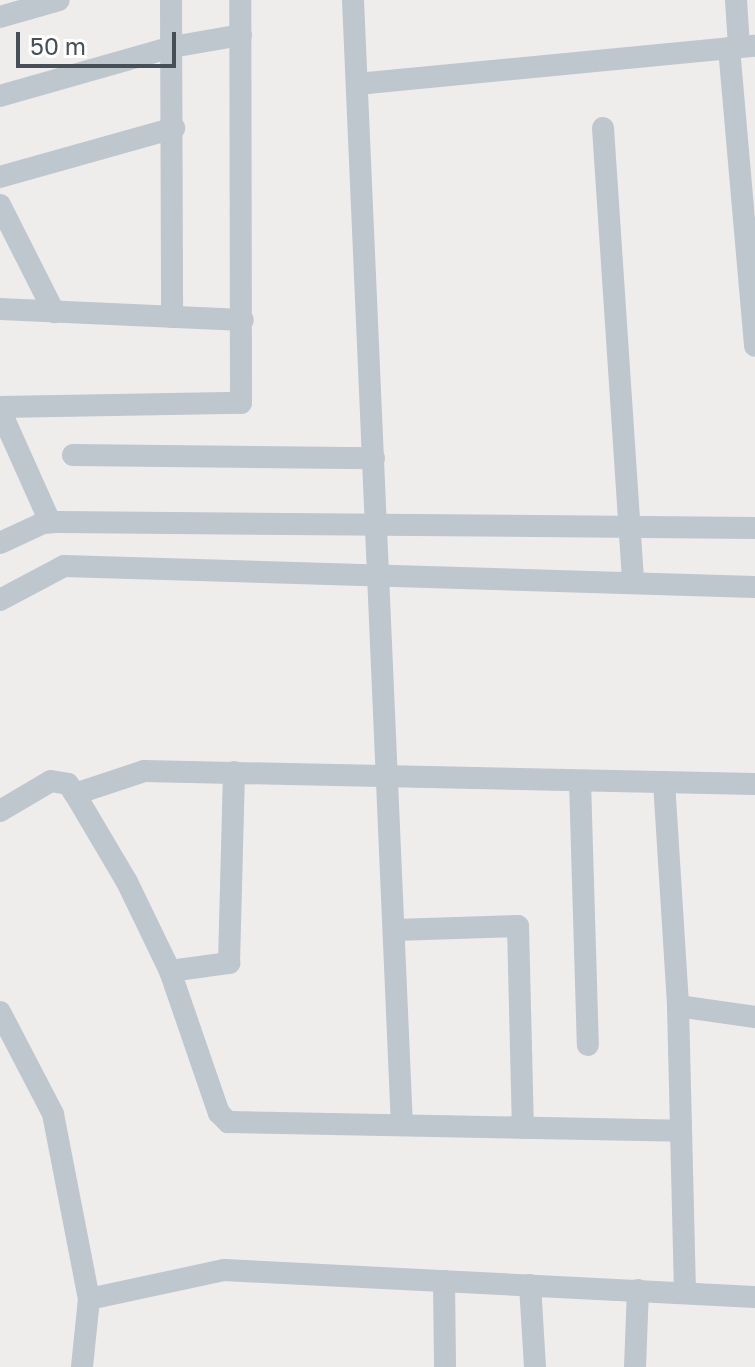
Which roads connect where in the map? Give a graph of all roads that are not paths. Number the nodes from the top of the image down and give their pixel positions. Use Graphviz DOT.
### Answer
graph roads {
  1 [pos="171,0"];
  2 [pos="240,0"];
  3 [pos="353,0"];
  4 [pos="736,0"];
  5 [pos="49,1"];
  6 [pos="0,17"];
  7 [pos="241,35"];
  8 [pos="172,47"];
  9 [pos="741,47"];
  10 [pos="357,84"];
  11 [pos="0,96"];
  12 [pos="174,128"];
  13 [pos="603,128"];
  14 [pos="0,177"];
  15 [pos="0,205"];
  16 [pos="750,205"];
  17 [pos="0,309"];
  18 [pos="754,310"];
  19 [pos="54,312"];
  20 [pos="172,317"];
  21 [pos="243,320"];
  22 [pos="755,346"];
  23 [pos="1,414"];
  24 [pos="73,455"];
  25 [pos="374,458"];
  26 [pos="50,522"];
  27 [pos="377,523"];
  28 [pos="633,527"];
  29 [pos="755,528"];
  30 [pos="0,543"];
  31 [pos="380,577"];
  32 [pos="633,581"];
  33 [pos="755,587"];
  34 [pos="0,600"];
  35 [pos="234,772"];
  36 [pos="388,777"];
  37 [pos="580,781"];
  38 [pos="664,782"];
  39 [pos="755,784"];
  40 [pos="75,794"];
  41 [pos="0,811"];
  42 [pos="395,930"];
  43 [pos="170,971"];
  44 [pos="678,1006"];
  45 [pos="0,1012"];
  46 [pos="755,1017"];
  47 [pos="588,1045"];
  48 [pos="402,1125"];
  49 [pos="523,1128"];
  50 [pos="681,1131"];
  51 [pos="444,1281"];
  52 [pos="530,1285"];
  53 [pos="638,1290"];
  54 [pos="685,1293"];
  55 [pos="755,1297"];
  56 [pos="89,1299"];
  57 [pos="82,1367"];
  58 [pos="445,1367"];
  59 [pos="535,1367"];
  60 [pos="635,1367"];
  1 -- 8 [label="street"];
  2 -- 7 [label="street"];
  3 -- 10 [label="street"];
  4 -- 9 [label="street"];
  5 -- 6 [label="street"];
  7 -- 8 [label="street"];
  7 -- 21 [label="street"];
  8 -- 11 [label="street"];
  8 -- 12 [label="street"];
  9 -- 10 [label="street"];
  9 -- 16 [label="street"];
  10 -- 25 [label="street"];
  12 -- 14 [label="street"];
  12 -- 20 [label="street"];
  13 -- 28 [label="street"];
  15 -- 19 [label="street"];
  16 -- 18 [label="street"];
  17 -- 19 [label="street"];
  18 -- 22 [label="street"];
  19 -- 20 [label="street"];
  20 -- 21 [label="street"];
  21 -- 23 [label="street"];
  23 -- 26 [label="street"];
  24 -- 25 [label="street"];
  25 -- 27 [label="street"];
  26 -- 27 [label="street"];
  26 -- 30 [label="street"];
  27 -- 28 [label="street"];
  27 -- 31 [label="street"];
  28 -- 29 [label="street"];
  28 -- 32 [label="street"];
  31 -- 32 [label="street"];
  31 -- 34 [label="street"];
  31 -- 36 [label="street"];
  32 -- 33 [label="street"];
  35 -- 36 [label="street"];
  35 -- 40 [label="street"];
  35 -- 43 [label="street"];
  36 -- 37 [label="street"];
  36 -- 42 [label="street"];
  37 -- 38 [label="street"];
  37 -- 47 [label="street"];
  38 -- 39 [label="street"];
  38 -- 44 [label="street"];
  40 -- 41 [label="street"];
  40 -- 43 [label="street"];
  42 -- 48 [label="street"];
  42 -- 49 [label="street"];
  43 -- 48 [label="street"];
  44 -- 46 [label="street"];
  44 -- 50 [label="street"];
  45 -- 56 [label="street"];
  48 -- 49 [label="street"];
  49 -- 50 [label="street"];
  50 -- 54 [label="street"];
  51 -- 52 [label="street"];
  51 -- 56 [label="street"];
  51 -- 58 [label="street"];
  52 -- 53 [label="street"];
  52 -- 59 [label="street"];
  53 -- 54 [label="street"];
  53 -- 60 [label="street"];
  54 -- 55 [label="street"];
  56 -- 57 [label="street"];
}
